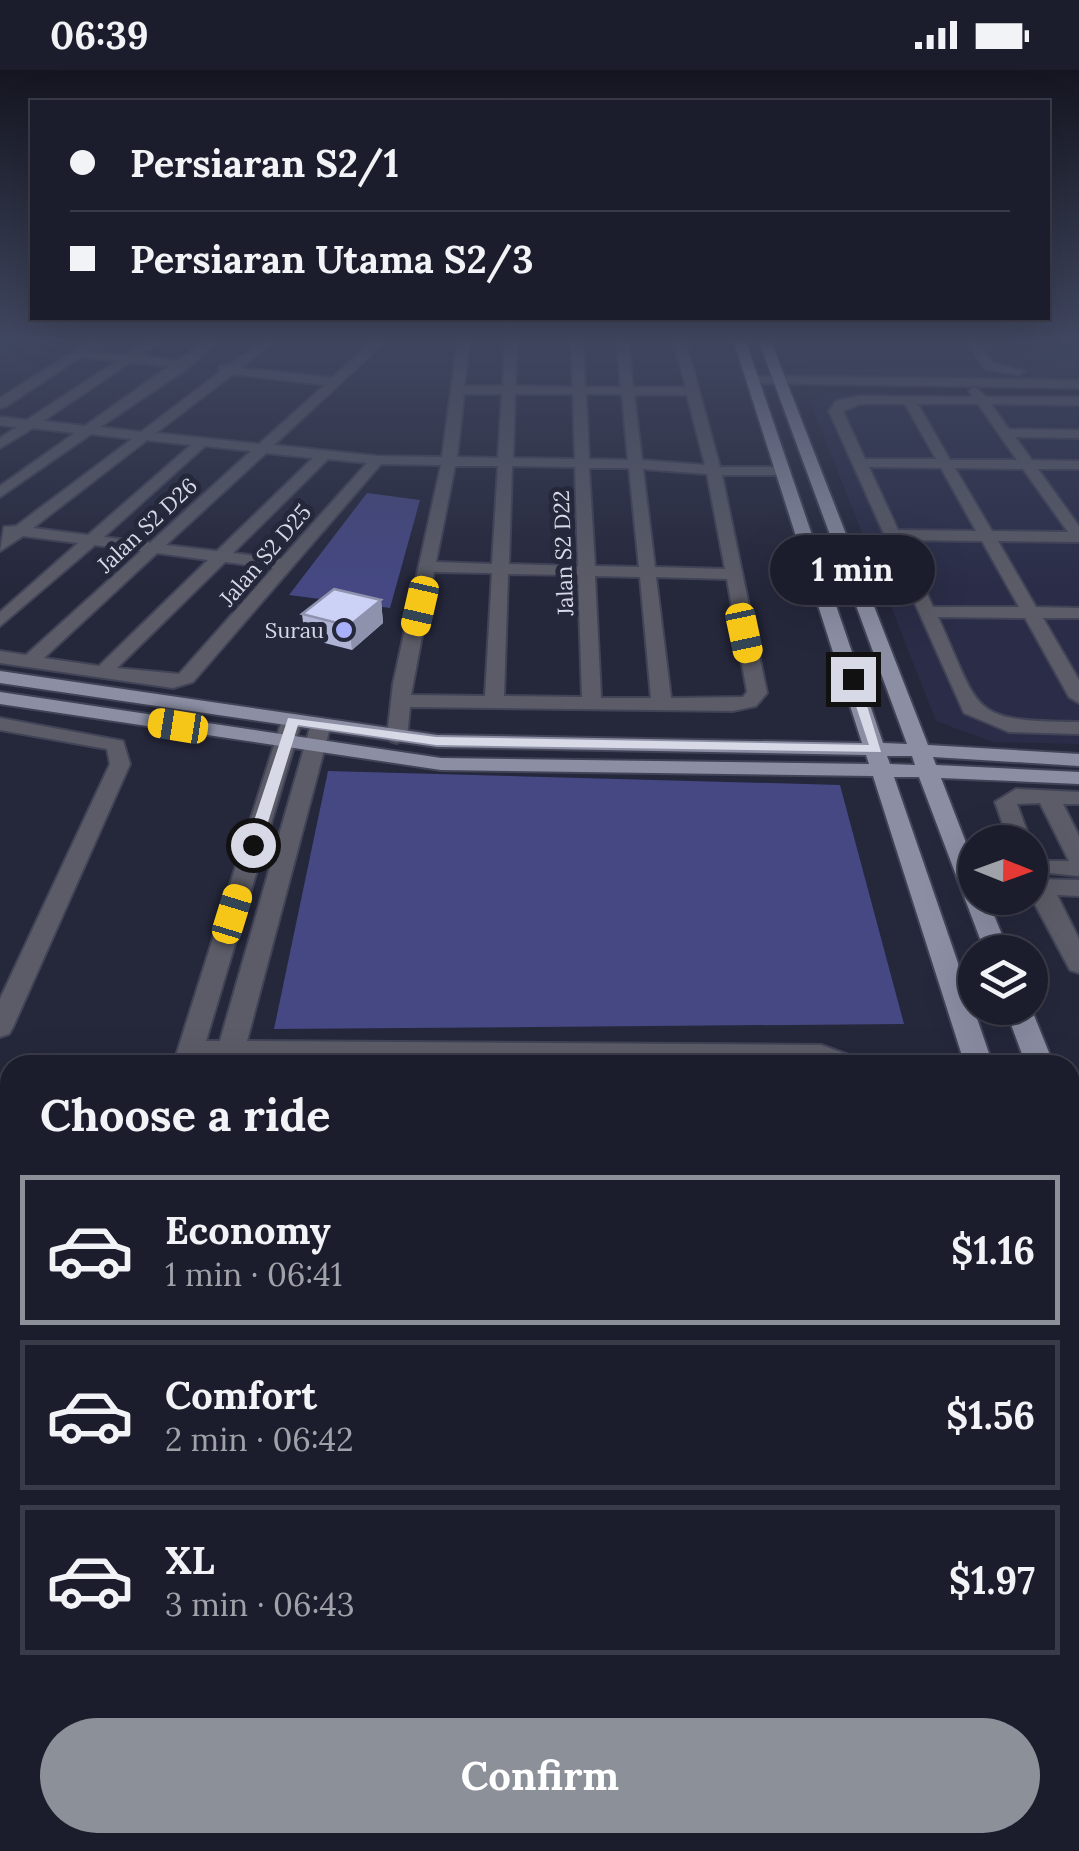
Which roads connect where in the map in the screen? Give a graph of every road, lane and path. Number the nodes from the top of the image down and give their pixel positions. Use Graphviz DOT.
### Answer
graph roads {
  1 [pos="16,422"];
  2 [pos="33,422"];
  3 [pos="99,422"];
  4 [pos="164,422"];
  5 [pos="290,422"];
  6 [pos="452,422"];
  7 [pos="506,422"];
  8 [pos="580,422"];
  9 [pos="633,422"];
  10 [pos="700,422"];
  11 [pos="766,422"];
  12 [pos="795,422"];
  13 [pos="841,422"];
  14 [pos="920,422"];
  15 [pos="996,422"];
  16 [pos="30,424"];
  17 [pos="88,430"];
  18 [pos="1004,433"];
  19 [pos="1079,434"];
  20 [pos="145,437"];
  21 [pos="201,443"];
  22 [pos="0,444"];
  23 [pos="260,450"];
  24 [pos="323,456"];
  25 [pos="376,460"];
  26 [pos="449,461"];
  27 [pos="504,462"];
  28 [pos="582,463"];
  29 [pos="859,463"];
  30 [pos="638,464"];
  31 [pos="944,464"];
  32 [pos="1027,464"];
  33 [pos="713,465"];
  34 [pos="780,465"];
  35 [pos="1079,465"];
  36 [pos="0,493"];
  37 [pos="0,529"];
  38 [pos="19,532"];
  39 [pos="894,535"];
  40 [pos="986,536"];
  41 [pos="1079,537"];
  42 [pos="91,540"];
  43 [pos="0,546"];
  44 [pos="156,548"];
  45 [pos="223,557"];
  46 [pos="289,565"];
  47 [pos="428,567"];
  48 [pos="500,568"];
  49 [pos="586,570"];
  50 [pos="648,572"];
  51 [pos="731,574"];
  52 [pos="926,612"];
  53 [pos="1031,613"];
  54 [pos="1079,613"];
  55 [pos="0,621"];
  56 [pos="0,657"];
  57 [pos="30,661"];
  58 [pos="104,671"];
  59 [pos="0,677"];
  60 [pos="402,692"];
  61 [pos="1079,696"];
  62 [pos="0,698"];
  63 [pos="494,704"];
  64 [pos="592,705"];
  65 [pos="662,706"];
  66 [pos="0,724"];
  67 [pos="907,724"];
  68 [pos="1079,728"];
  69 [pos="289,731"];
  70 [pos="318,735"];
  71 [pos="398,737"];
  72 [pos="970,752"];
  73 [pos="881,759"];
  74 [pos="922,760"];
  75 [pos="1079,760"];
  76 [pos="998,773"];
  77 [pos="1079,778"];
  78 [pos="1048,796"];
  79 [pos="1079,798"];
  80 [pos="941,808"];
  81 [pos="1014,825"];
  82 [pos="958,849"];
  83 [pos="1079,859"];
  84 [pos="1048,868"];
  85 [pos="1079,868"];
  86 [pos="1048,887"];
  87 [pos="1079,888"];
  88 [pos="1048,892"];
  89 [pos="1079,903"];
  90 [pos="1048,910"];
  91 [pos="1079,964"];
  92 [pos="1025,1025"];
  93 [pos="0,1027"];
  94 [pos="189,1055"];
  95 [pos="230,1055"];
  96 [pos="976,1055"];
  97 [pos="1036,1055"];
  1 -- 16 [label="street"];
  2 -- 16 [label="street"];
  3 -- 17 [label="street"];
  4 -- 20 [label="street"];
  5 -- 23 [label="street, Jalan S2 D26"];
  6 -- 26 [label="street"];
  7 -- 27 [label="street"];
  8 -- 28 [label="street, Jalan S2 D22"];
  9 -- 30 [label="street"];
  10 -- 33 [label="street"];
  11 -- 34 [label="main road"];
  12 -- 67 [label="main road"];
  13 -- 29 [label="street"];
  14 -- 31 [label="street"];
  15 -- 18 [label="street"];
  16 -- 17 [label="street"];
  16 -- 22 [label="street"];
  17 -- 20 [label="street"];
  17 -- 36 [label="street"];
  18 -- 19 [label="street"];
  18 -- 32 [label="street"];
  20 -- 21 [label="street"];
  20 -- 38 [label="street"];
  21 -- 23 [label="street"];
  21 -- 42 [label="street"];
  23 -- 24 [label="street"];
  23 -- 44 [label="street, Jalan S2 D26"];
  24 -- 25 [label="street"];
  24 -- 45 [label="street"];
  25 -- 26 [label="street"];
  25 -- 46 [label="street, Jalan S2 D25"];
  26 -- 27 [label="street"];
  26 -- 47 [label="street"];
  27 -- 28 [label="street"];
  27 -- 48 [label="street"];
  28 -- 30 [label="street"];
  28 -- 49 [label="street, Jalan S2 D22"];
  29 -- 31 [label="street"];
  29 -- 39 [label="street"];
  30 -- 33 [label="street"];
  30 -- 50 [label="street"];
  31 -- 32 [label="street"];
  31 -- 40 [label="street"];
  32 -- 35 [label="street"];
  32 -- 41 [label="street"];
  33 -- 34 [label="street"];
  33 -- 51 [label="street"];
  34 -- 73 [label="main road"];
  37 -- 38 [label="street"];
  38 -- 42 [label="street"];
  38 -- 43 [label="street"];
  39 -- 40 [label="street"];
  39 -- 52 [label="street"];
  40 -- 41 [label="street"];
  40 -- 53 [label="street"];
  42 -- 44 [label="street"];
  42 -- 55 [label="street"];
  44 -- 45 [label="street"];
  44 -- 57 [label="street, Jalan S2 D26"];
  45 -- 46 [label="street"];
  45 -- 58 [label="street"];
  46 -- 58 [label="street, Jalan S2 D25"];
  47 -- 48 [label="street"];
  47 -- 60 [label="street"];
  48 -- 49 [label="street"];
  48 -- 63 [label="street"];
  49 -- 50 [label="street"];
  49 -- 64 [label="street, Jalan S2 D22"];
  50 -- 51 [label="street"];
  50 -- 65 [label="street"];
  51 -- 65 [label="street"];
  52 -- 53 [label="street"];
  52 -- 68 [label="street"];
  53 -- 54 [label="street"];
  53 -- 61 [label="street"];
  56 -- 57 [label="street"];
  57 -- 58 [label="street"];
  59 -- 69 [label="main road"];
  60 -- 63 [label="street"];
  60 -- 71 [label="street"];
  62 -- 69 [label="main road"];
  63 -- 64 [label="street"];
  64 -- 65 [label="street"];
  66 -- 93 [label="street"];
  67 -- 72 [label="main road"];
  67 -- 74 [label="main road"];
  69 -- 70 [label="main road"];
  69 -- 94 [label="street"];
  70 -- 71 [label="main road"];
  70 -- 73 [label="main road"];
  70 -- 95 [label="street"];
  71 -- 73 [label="main road"];
  72 -- 74 [label="main road"];
  72 -- 75 [label="main road"];
  73 -- 74 [label="main road"];
  73 -- 96 [label="main road"];
  74 -- 76 [label="main road"];
  74 -- 80 [label="main road"];
  76 -- 77 [label="main road"];
  76 -- 80 [label="main road"];
  78 -- 79 [label="street"];
  78 -- 81 [label="street"];
  78 -- 83 [label="street"];
  80 -- 82 [label="main road"];
  84 -- 85 [label="street"];
  86 -- 87 [label="street"];
  88 -- 89 [label="street"];
  90 -- 91 [label="street"];
  92 -- 97 [label="main road"];
}
